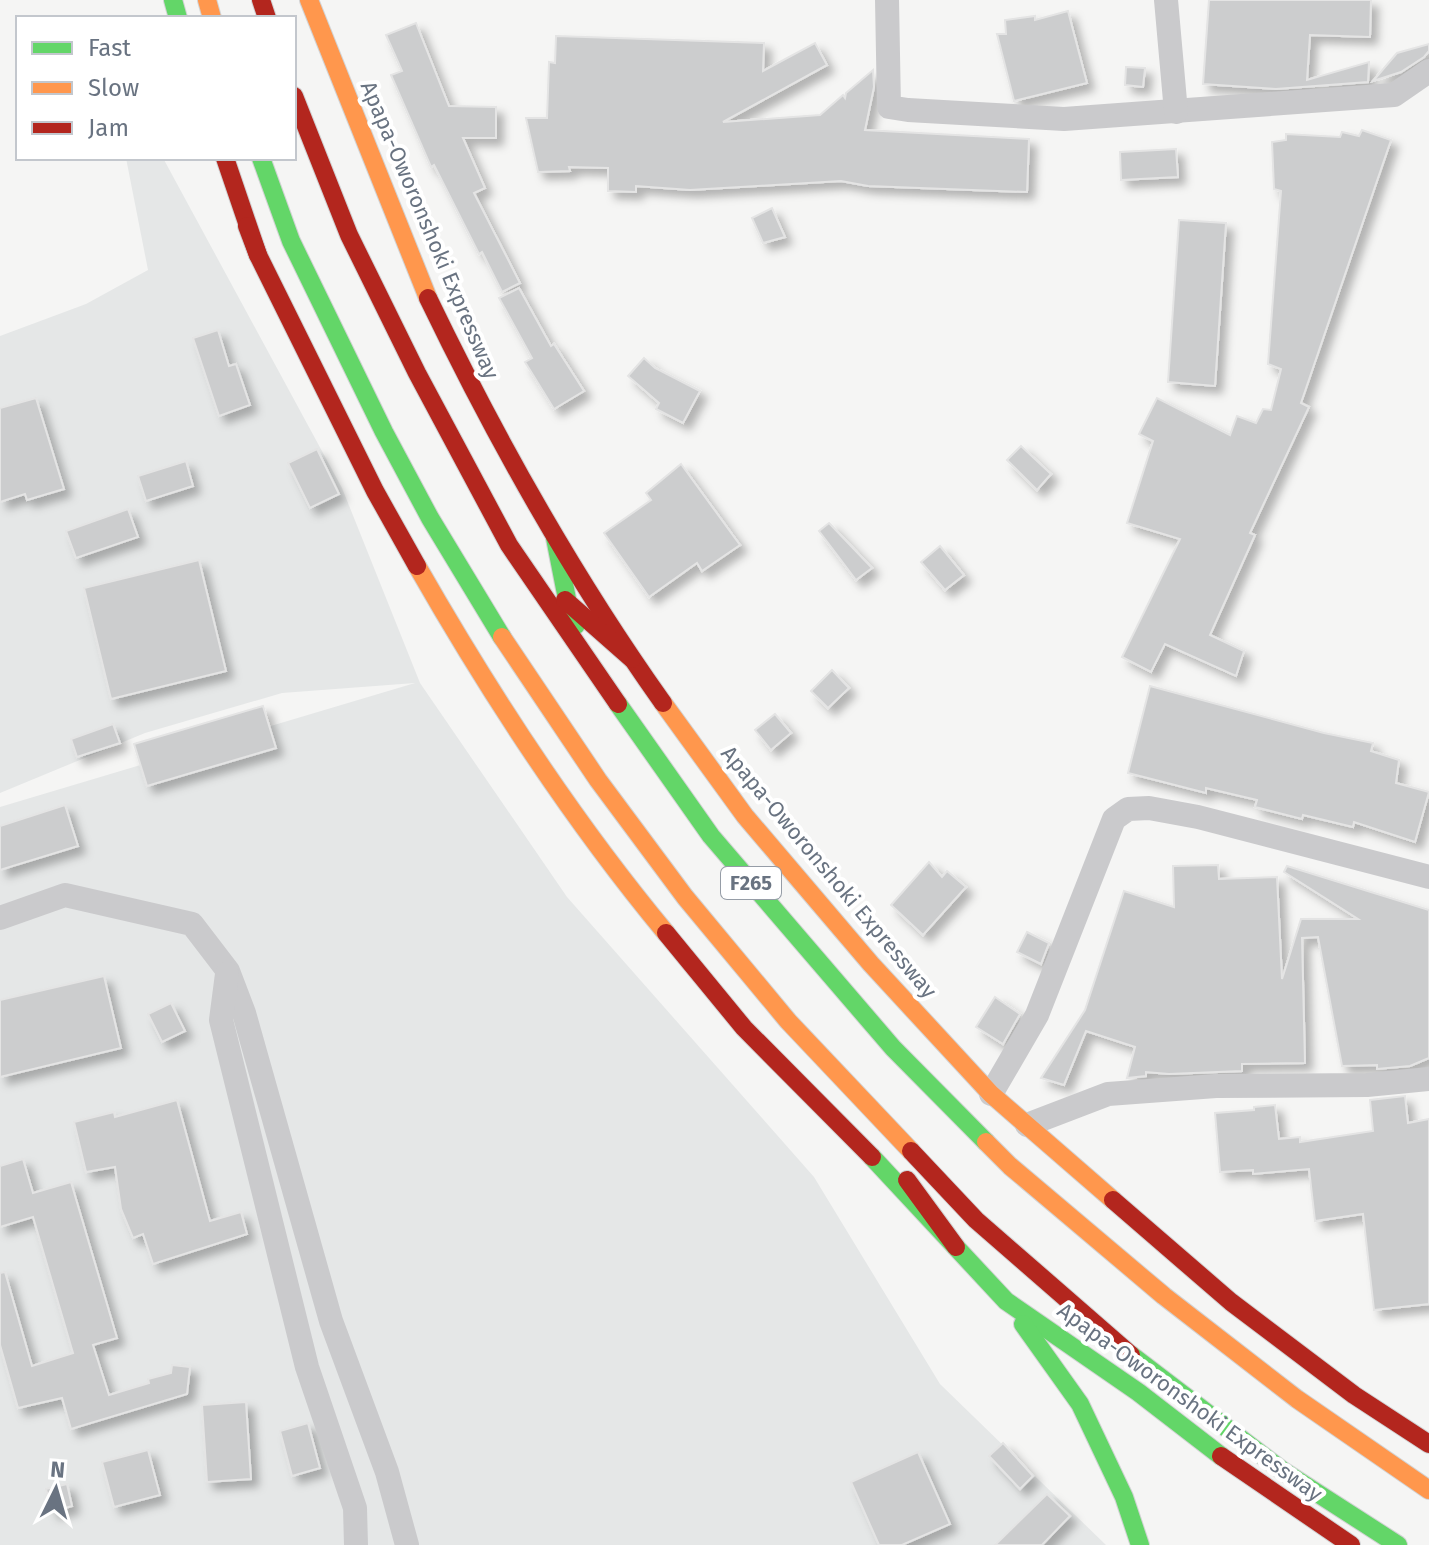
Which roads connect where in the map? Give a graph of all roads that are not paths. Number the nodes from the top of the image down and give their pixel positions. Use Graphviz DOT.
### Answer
graph roads {
  1 [pos="309,0"];
  2 [pos="887,0"];
  3 [pos="1166,0"];
  4 [pos="1429,71"];
  5 [pos="296,101"];
  6 [pos="1176,112"];
  7 [pos="226,160"];
  8 [pos="227,160"];
  9 [pos="262,160"];
  10 [pos="291,241"];
  11 [pos="555,538"];
  12 [pos="509,545"];
  13 [pos="568,604"];
  14 [pos="632,659"];
  15 [pos="592,668"];
  16 [pos="1429,877"];
  17 [pos="0,918"];
  18 [pos="228,971"];
  19 [pos="1429,1079"];
  20 [pos="991,1094"];
  21 [pos="1027,1125"];
  22 [pos="891,1132"];
  23 [pos="871,1156"];
  24 [pos="909,1186"];
  25 [pos="976,1220"];
  26 [pos="956,1247"];
  27 [pos="1006,1301"];
  28 [pos="1429,1444"];
  29 [pos="1429,1490"];
  30 [pos="356,1545"];
  31 [pos="407,1545"];
  32 [pos="1140,1545"];
  33 [pos="1351,1545"];
  34 [pos="1398,1545"];
  1 -- 11 [label="main road, Apapa-Oworonshoki Expressway"];
  2 -- 6 [label="street"];
  3 -- 6 [label="street"];
  4 -- 6 [label="street"];
  5 -- 12 [label="main road, F265"];
  7 -- 23 [label="main road, Apapa-Oworonshoki Expressway"];
  8 -- 10 [label="main road"];
  9 -- 10 [label="main road, Apapa-Oworonshoki Expressway / F265"];
  10 -- 22 [label="main road, Apapa-Oworonshoki Expressway / F265"];
  11 -- 13 [label="main road"];
  11 -- 14 [label="main road, Apapa-Oworonshoki Expressway"];
  12 -- 13 [label="main road"];
  12 -- 15 [label="main road, F265"];
  13 -- 14 [label="main road"];
  13 -- 15 [label="main road"];
  14 -- 20 [label="main road, Apapa-Oworonshoki Expressway"];
  15 -- 29 [label="main road, F265"];
  16 -- 20 [label="street"];
  17 -- 18 [label="street"];
  18 -- 30 [label="street"];
  18 -- 31 [label="street"];
  19 -- 21 [label="street"];
  20 -- 21 [label="main road, Apapa-Oworonshoki Expressway"];
  21 -- 28 [label="main road, Apapa-Oworonshoki Expressway"];
  22 -- 24 [label="main road"];
  22 -- 25 [label="main road, Apapa-Oworonshoki Expressway / F265"];
  23 -- 24 [label="main road"];
  23 -- 26 [label="main road, Apapa-Oworonshoki Expressway"];
  24 -- 25 [label="main road"];
  24 -- 26 [label="main road"];
  25 -- 34 [label="main road, Apapa-Oworonshoki Expressway / F265"];
  26 -- 27 [label="main road, Apapa-Oworonshoki Expressway"];
  27 -- 32 [label="main road"];
  27 -- 33 [label="main road, Apapa-Oworonshoki Expressway"];
}
